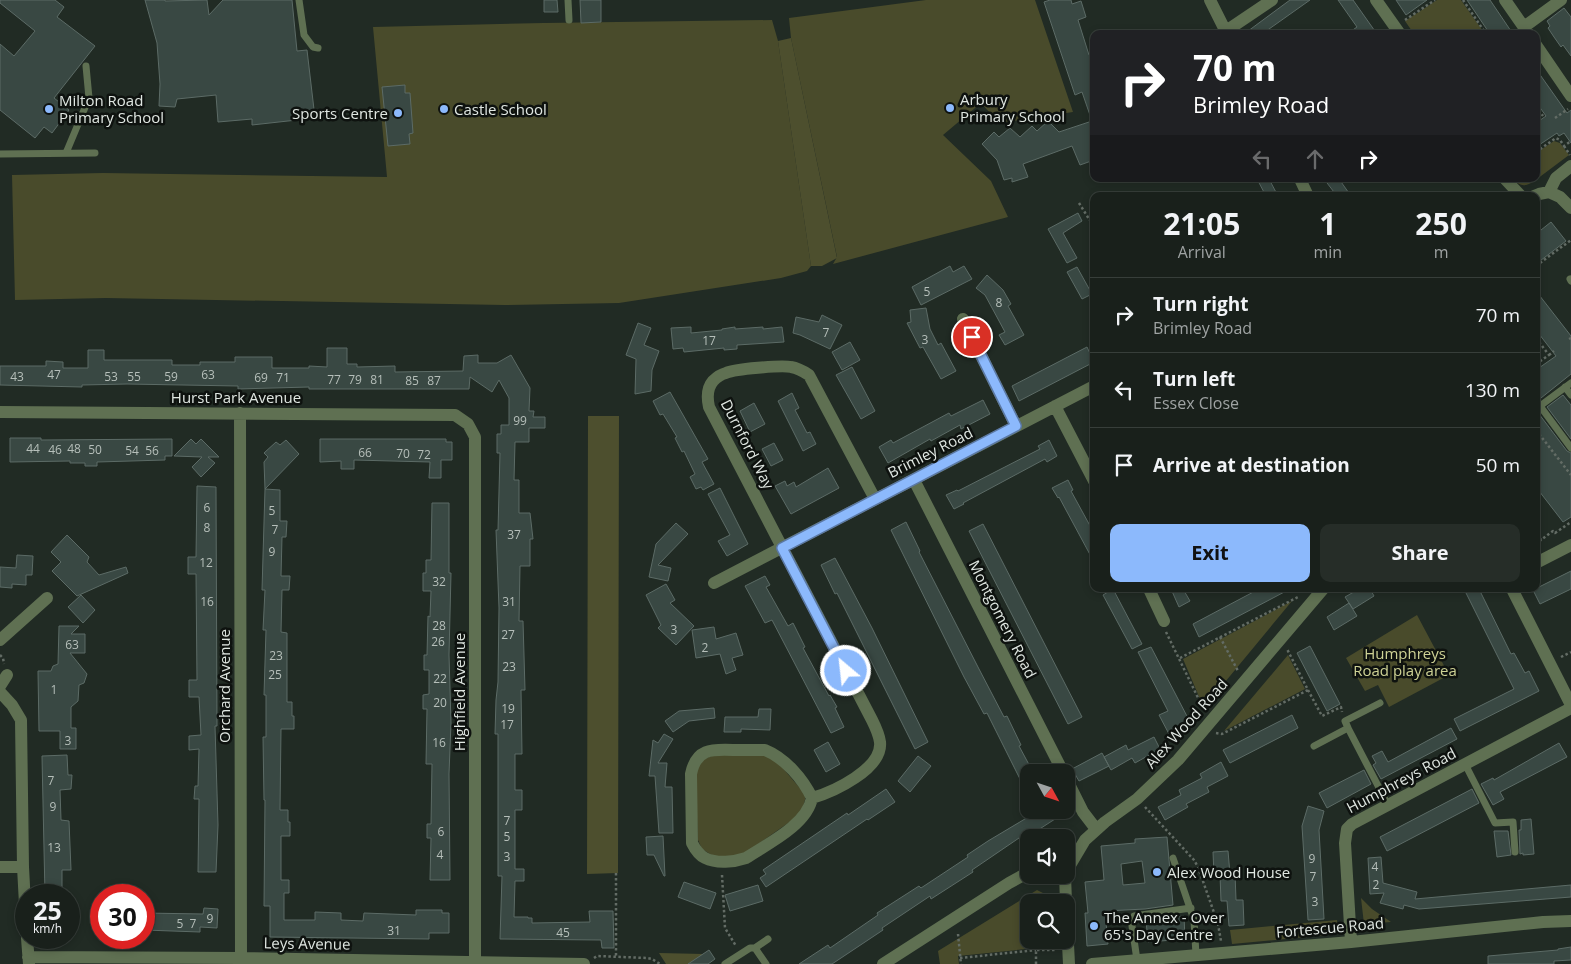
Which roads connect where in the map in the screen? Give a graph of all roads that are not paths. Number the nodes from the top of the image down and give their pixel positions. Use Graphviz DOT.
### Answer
graph roads {
  1 [pos="299,0"];
  2 [pos="568,0"];
  3 [pos="1210,0"];
  4 [pos="1272,0"];
  5 [pos="1376,0"];
  6 [pos="1505,0"];
  7 [pos="1561,0"];
  8 [pos="569,20"];
  9 [pos="1225,30"];
  10 [pos="1230,30"];
  11 [pos="1397,30"];
  12 [pos="1526,30"];
  13 [pos="318,48"];
  14 [pos="1540,50"];
  15 [pos="86,66"];
  16 [pos="1571,96"];
  17 [pos="66,153"];
  18 [pos="96,153"];
  19 [pos="0,154"];
  20 [pos="1571,166"];
  21 [pos="1508,182"];
  22 [pos="1517,192"];
  23 [pos="1550,192"];
  24 [pos="1540,194"];
  25 [pos="1571,208"];
  26 [pos="963,319"];
  27 [pos="1568,385"];
  28 [pos="1090,388"];
  29 [pos="1571,395"];
  30 [pos="1055,406"];
  31 [pos="0,412"];
  32 [pos="240,413"];
  33 [pos="468,424"];
  34 [pos="1016,426"];
  35 [pos="1571,448"];
  36 [pos="1090,473"];
  37 [pos="914,480"];
  38 [pos="875,499"];
  39 [pos="1571,545"];
  40 [pos="782,548"];
  41 [pos="1540,562"];
  42 [pos="714,583"];
  43 [pos="1150,592"];
  44 [pos="1320,592"];
  45 [pos="1514,592"];
  46 [pos="47,598"];
  47 [pos="1164,621"];
  48 [pos="0,640"];
  49 [pos="7,675"];
  50 [pos="0,686"];
  51 [pos="0,692"];
  52 [pos="1380,703"];
  53 [pos="1571,707"];
  54 [pos="1347,724"];
  55 [pos="1314,746"];
  56 [pos="1059,764"];
  57 [pos="1465,764"];
  58 [pos="1075,795"];
  59 [pos="812,798"];
  60 [pos="1388,805"];
  61 [pos="1096,829"];
  62 [pos="1515,852"];
  63 [pos="1075,857"];
  64 [pos="1173,858"];
  65 [pos="0,867"];
  66 [pos="23,868"];
  67 [pos="1020,877"];
  68 [pos="24,884"];
  69 [pos="1191,908"];
  70 [pos="1571,921"];
  71 [pos="768,939"];
  72 [pos="1351,942"];
  73 [pos="755,948"];
  74 [pos="1068,949"];
  75 [pos="1196,955"];
  76 [pos="241,958"];
  77 [pos="1137,960"];
  78 [pos="28,961"];
  79 [pos="474,962"];
  80 [pos="584,964"];
  81 [pos="725,964"];
  82 [pos="766,964"];
  83 [pos="883,964"];
  84 [pos="1069,964"];
  85 [pos="1092,964"];
  1 -- 13 [label="lane"];
  2 -- 8 [label="lane"];
  3 -- 9 [label="street"];
  4 -- 10 [label="street"];
  5 -- 11 [label="street"];
  6 -- 12 [label="street"];
  7 -- 12 [label="street"];
  14 -- 16 [label="street"];
  15 -- 17 [label="lane"];
  17 -- 18 [label="lane"];
  17 -- 19 [label="lane"];
  20 -- 23 [label="street"];
  21 -- 22 [label="street"];
  23 -- 24 [label="street"];
  23 -- 25 [label="street"];
  26 -- 34 [label="street"];
  27 -- 29 [label="lane"];
  27 -- 35 [label="lane"];
  28 -- 30 [label="street, Brimley Road"];
  30 -- 34 [label="street, Brimley Road"];
  30 -- 36 [label="street"];
  31 -- 32 [label="street, Hurst Park Avenue"];
  32 -- 33 [label="street, Hurst Park Avenue"];
  32 -- 76 [label="street, Orchard Avenue"];
  33 -- 79 [label="street, Highfield Avenue"];
  34 -- 37 [label="street, Brimley Road"];
  37 -- 38 [label="street, Brimley Road"];
  37 -- 56 [label="street, Montgomery Road"];
  38 -- 40 [label="street, Brimley Road"];
  38 -- 40 [label="street, Durnford Way"];
  39 -- 41 [label="street"];
  40 -- 42 [label="street, Brimley Road"];
  40 -- 59 [label="street, Durnford Way"];
  43 -- 47 [label="street"];
  44 -- 61 [label="street, Alex Wood Road"];
  45 -- 53 [label="street"];
  46 -- 48 [label="street"];
  49 -- 50 [label="street"];
  51 -- 66 [label="street"];
  52 -- 54 [label="lane"];
  53 -- 57 [label="street, Humphreys Road"];
  54 -- 55 [label="lane"];
  54 -- 60 [label="lane"];
  57 -- 60 [label="street, Humphreys Road"];
  57 -- 62 [label="lane"];
  58 -- 61 [label="street"];
  59 -- 59 [label="street"];
  60 -- 72 [label="street, Humphreys Road"];
  61 -- 63 [label="street, Alex Wood Road"];
  64 -- 69 [label="lane"];
  65 -- 66 [label="street"];
  66 -- 68 [label="street"];
  67 -- 83 [label="street"];
  69 -- 75 [label="lane"];
  69 -- 77 [label="lane"];
  70 -- 72 [label="street, Fortescue Road"];
  71 -- 73 [label="lane"];
  72 -- 75 [label="street, Fortescue Road"];
  73 -- 81 [label="lane"];
  73 -- 82 [label="lane"];
  74 -- 84 [label="street"];
  75 -- 77 [label="street, Fortescue Road"];
  76 -- 78 [label="street, Leys Avenue"];
  76 -- 79 [label="street, Leys Avenue"];
  77 -- 85 [label="street, Fortescue Road"];
  79 -- 80 [label="street, Leys Avenue"];
}
